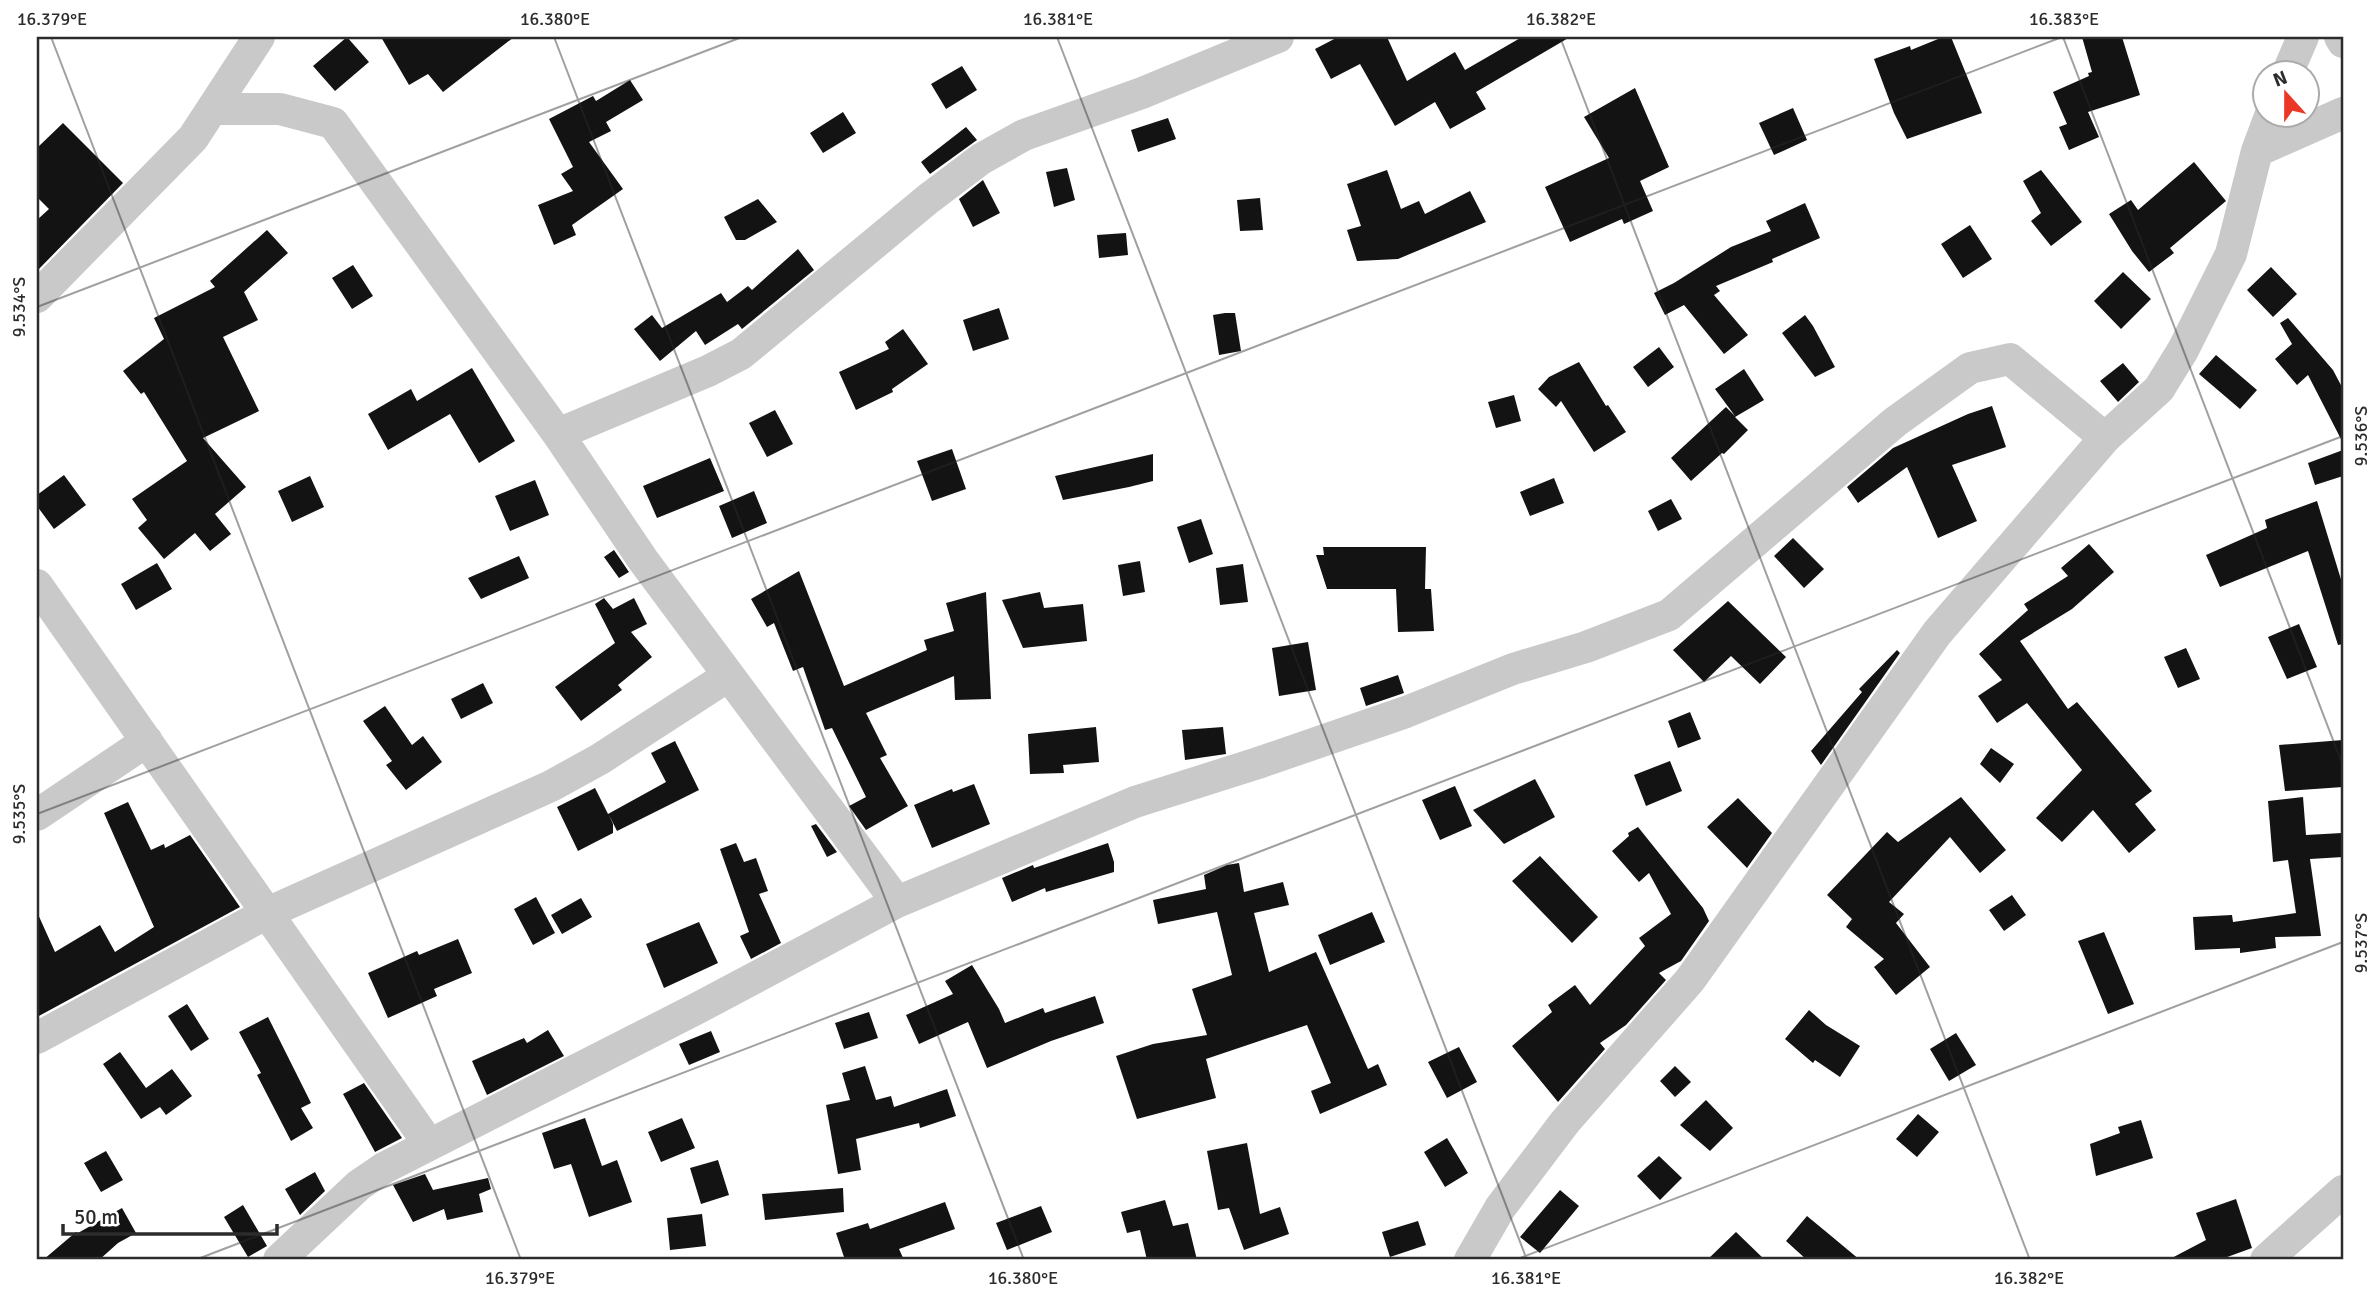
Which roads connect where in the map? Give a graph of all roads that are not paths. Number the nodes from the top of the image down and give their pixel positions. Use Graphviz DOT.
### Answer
graph roads {
  1 [pos="259,37"];
  2 [pos="1278,37"];
  3 [pos="2304,37"];
  4 [pos="2340,37"];
  5 [pos="2343,43"];
  6 [pos="2293,60"];
  7 [pos="213,109"];
  8 [pos="2343,113"];
  9 [pos="2265,130"];
  10 [pos="2257,151"];
  11 [pos="37,297"];
  12 [pos="558,434"];
  13 [pos="2105,438"];
  14 [pos="38,589"];
  15 [pos="728,676"];
  16 [pos="147,741"];
  17 [pos="37,815"];
  18 [pos="897,902"];
  19 [pos="267,913"];
  20 [pos="37,1038"];
  21 [pos="429,1144"];
  22 [pos="2343,1192"];
  23 [pos="279,1260"];
  24 [pos="1470,1260"];
  25 [pos="2266,1260"];
  1 -- 7 [label="street"];
  2 -- 12 [label="street"];
  3 -- 6 [label="street"];
  4 -- 5 [label="street"];
  7 -- 11 [label="street"];
  7 -- 12 [label="street"];
  8 -- 10 [label="street"];
  9 -- 10 [label="street"];
  10 -- 13 [label="street"];
  12 -- 15 [label="street"];
  13 -- 18 [label="street"];
  13 -- 24 [label="street"];
  14 -- 16 [label="street"];
  15 -- 18 [label="street"];
  15 -- 19 [label="street"];
  16 -- 17 [label="street"];
  16 -- 19 [label="street"];
  18 -- 21 [label="street"];
  19 -- 20 [label="street"];
  19 -- 21 [label="street"];
  21 -- 23 [label="street"];
  22 -- 25 [label="street"];
}
